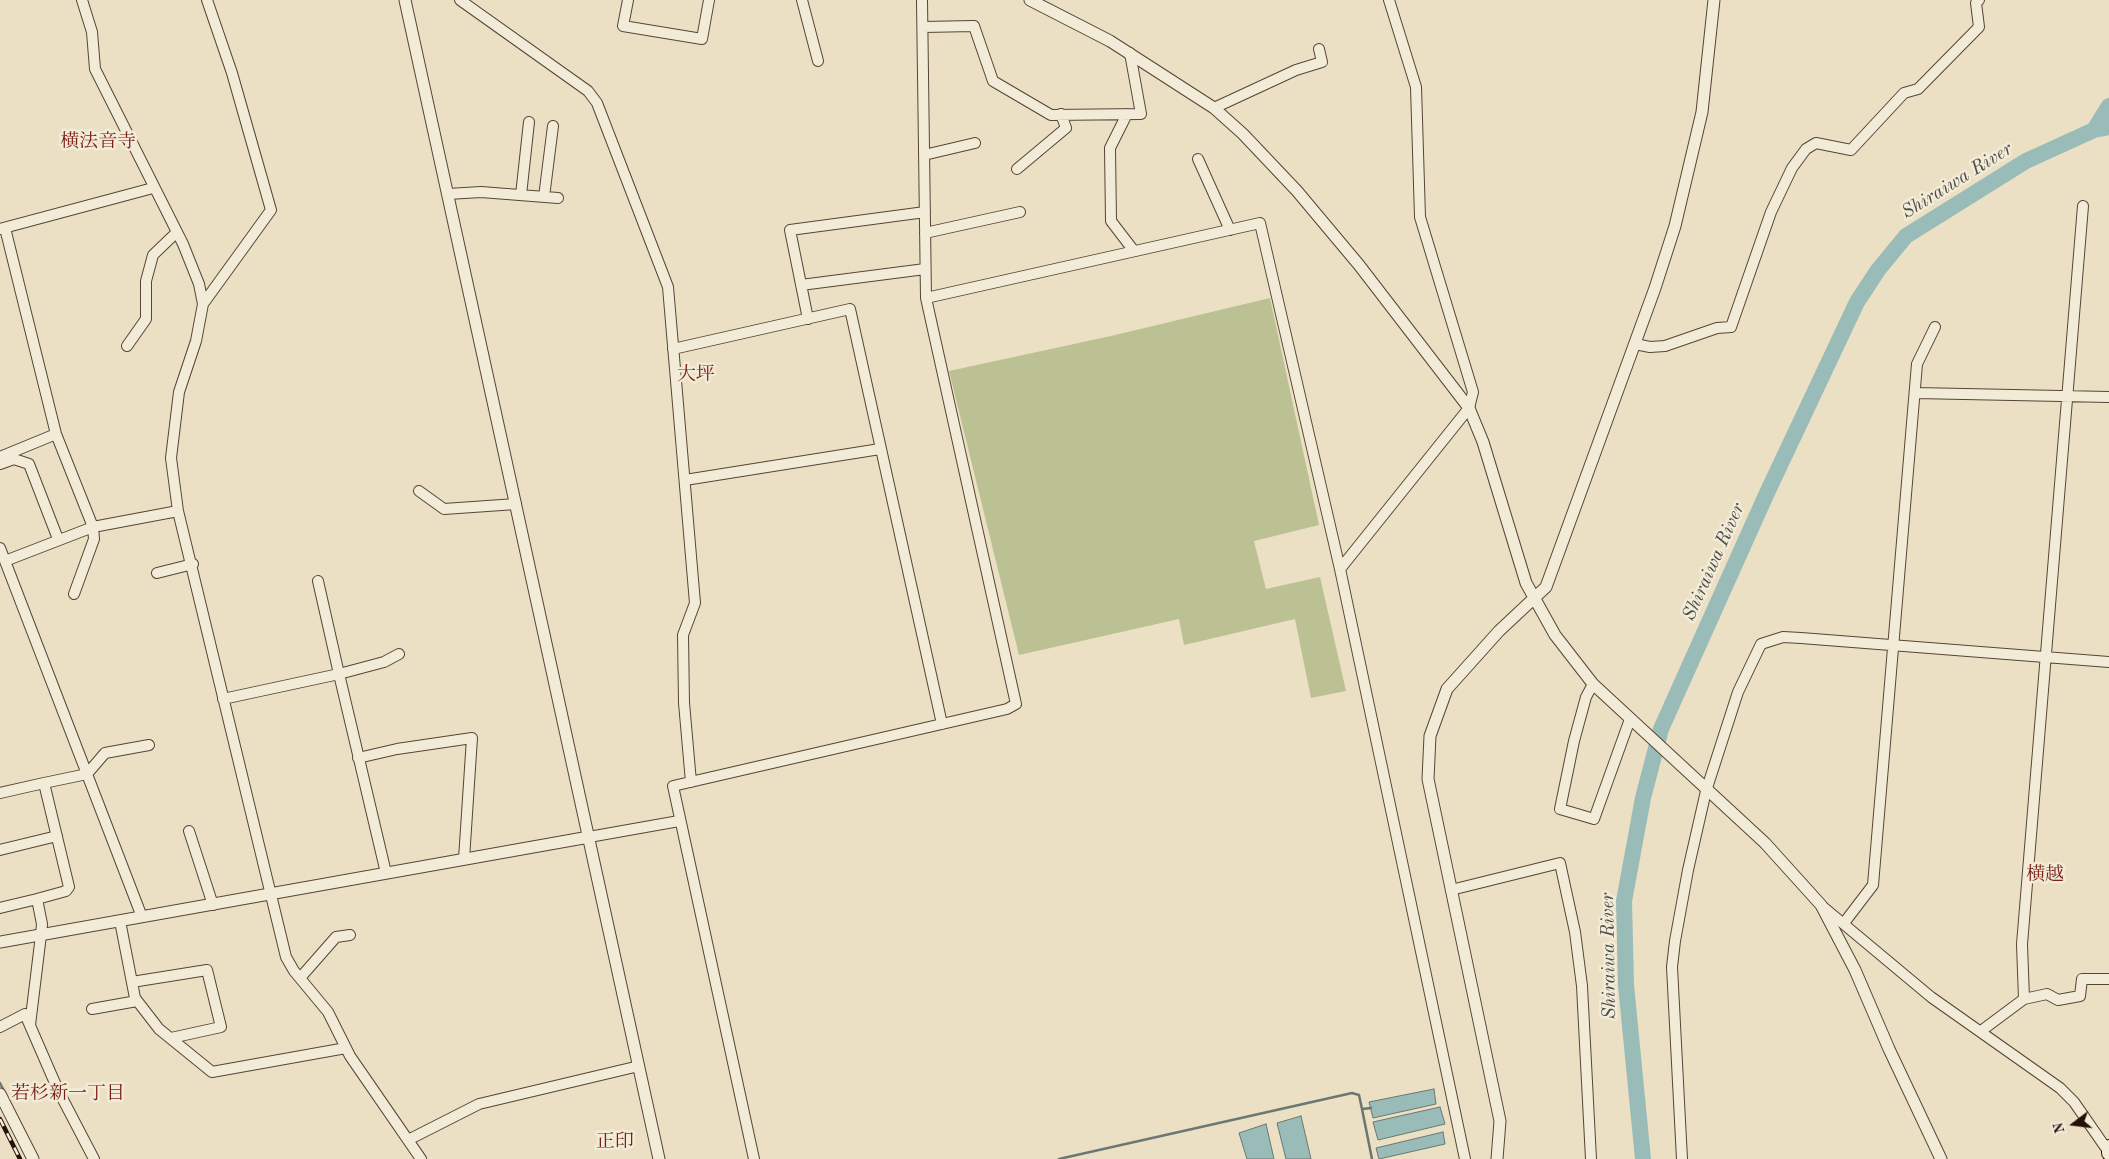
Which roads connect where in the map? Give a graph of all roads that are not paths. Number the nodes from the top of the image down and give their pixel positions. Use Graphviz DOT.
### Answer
graph roads {
  1 [pos="82,0"];
  2 [pos="207,0"];
  3 [pos="406,0"];
  4 [pos="460,0"];
  5 [pos="628,0"];
  6 [pos="709,0"];
  7 [pos="802,0"];
  8 [pos="922,0"];
  9 [pos="1030,0"];
  10 [pos="1389,0"];
  11 [pos="1714,0"];
  12 [pos="1979,0"];
  13 [pos="923,27"];
  14 [pos="1319,49"];
  15 [pos="1130,53"];
  16 [pos="818,61"];
  17 [pos="1214,108"];
  18 [pos="1061,114"];
  19 [pos="1127,114"];
  20 [pos="529,122"];
  21 [pos="552,126"];
  22 [pos="975,143"];
  23 [pos="924,154"];
  24 [pos="1198,159"];
  25 [pos="1017,169"];
  26 [pos="153,188"];
  27 [pos="448,194"];
  28 [pos="521,195"];
  29 [pos="544,197"];
  30 [pos="558,198"];
  31 [pos="2083,206"];
  32 [pos="925,212"];
  33 [pos="1020,212"];
  34 [pos="2,228"];
  35 [pos="1230,230"];
  36 [pos="177,232"];
  37 [pos="925,233"];
  38 [pos="1134,251"];
  39 [pos="926,269"];
  40 [pos="801,286"];
  41 [pos="926,298"];
  42 [pos="203,304"];
  43 [pos="808,319"];
  44 [pos="1935,327"];
  45 [pos="1635,344"];
  46 [pos="127,346"];
  47 [pos="674,349"];
  48 [pos="1916,393"];
  49 [pos="2067,396"];
  50 [pos="2109,397"];
  51 [pos="1469,408"];
  52 [pos="56,434"];
  53 [pos="880,449"];
  54 [pos="0,457"];
  55 [pos="0,464"];
  56 [pos="685,480"];
  57 [pos="419,491"];
  58 [pos="516,504"];
  59 [pos="178,511"];
  60 [pos="92,527"];
  61 [pos="58,539"];
  62 [pos="0,548"];
  63 [pos="5,562"];
  64 [pos="193,564"];
  65 [pos="1340,569"];
  66 [pos="157,573"];
  67 [pos="318,581"];
  68 [pos="74,594"];
  69 [pos="1534,598"];
  70 [pos="1895,644"];
  71 [pos="399,654"];
  72 [pos="2046,657"];
  73 [pos="2109,662"];
  74 [pos="338,674"];
  75 [pos="1593,684"];
  76 [pos="223,699"];
  77 [pos="1630,719"];
  78 [pos="942,724"];
  79 [pos="149,745"];
  80 [pos="358,758"];
  81 [pos="87,774"];
  82 [pos="691,782"];
  83 [pos="44,783"];
  84 [pos="1706,790"];
  85 [pos="0,793"];
  86 [pos="679,821"];
  87 [pos="189,831"];
  88 [pos="57,836"];
  89 [pos="589,837"];
  90 [pos="0,850"];
  91 [pos="464,859"];
  92 [pos="386,874"];
  93 [pos="1451,890"];
  94 [pos="272,894"];
  95 [pos="37,899"];
  96 [pos="213,905"];
  97 [pos="1821,905"];
  98 [pos="0,908"];
  99 [pos="142,918"];
  100 [pos="120,921"];
  101 [pos="1844,923"];
  102 [pos="42,935"];
  103 [pos="350,935"];
  104 [pos="0,942"];
  105 [pos="300,978"];
  106 [pos="2109,979"];
  107 [pos="132,982"];
  108 [pos="2024,999"];
  109 [pos="137,1001"];
  110 [pos="92,1009"];
  111 [pos="30,1026"];
  112 [pos="0,1027"];
  113 [pos="1981,1031"];
  114 [pos="171,1038"];
  115 [pos="346,1048"];
  116 [pos="639,1066"];
  117 [pos="0,1094"];
  118 [pos="408,1140"];
  119 [pos="2109,1150"];
  120 [pos="33,1159"];
  121 [pos="94,1159"];
  122 [pos="421,1159"];
  123 [pos="659,1159"];
  124 [pos="754,1159"];
  125 [pos="1465,1159"];
  126 [pos="1497,1159"];
  127 [pos="1591,1159"];
  128 [pos="1682,1159"];
  129 [pos="1941,1159"];
  1 -- 26 [label="street"];
  2 -- 42 [label="street"];
  3 -- 27 [label="street"];
  4 -- 47 [label="street"];
  5 -- 6 [label="street"];
  7 -- 16 [label="street"];
  8 -- 13 [label="street"];
  9 -- 15 [label="street"];
  10 -- 51 [label="street"];
  11 -- 45 [label="street"];
  12 -- 45 [label="street"];
  13 -- 18 [label="street"];
  13 -- 23 [label="street"];
  14 -- 17 [label="street"];
  15 -- 17 [label="street"];
  15 -- 19 [label="street"];
  17 -- 51 [label="street"];
  18 -- 19 [label="street"];
  18 -- 25 [label="street"];
  19 -- 38 [label="street"];
  20 -- 28 [label="street"];
  21 -- 29 [label="street"];
  22 -- 23 [label="street"];
  23 -- 32 [label="street"];
  24 -- 35 [label="street"];
  26 -- 34 [label="street"];
  26 -- 36 [label="street"];
  27 -- 28 [label="street"];
  27 -- 58 [label="street"];
  28 -- 29 [label="street"];
  29 -- 30 [label="street"];
  31 -- 49 [label="street"];
  32 -- 37 [label="street"];
  32 -- 40 [label="street"];
  33 -- 37 [label="street"];
  34 -- 52 [label="street"];
  35 -- 38 [label="street"];
  35 -- 65 [label="street"];
  36 -- 42 [label="street"];
  36 -- 46 [label="street"];
  37 -- 39 [label="street"];
  38 -- 41 [label="street"];
  39 -- 40 [label="street"];
  39 -- 41 [label="street"];
  40 -- 43 [label="street"];
  41 -- 78 [label="street"];
  42 -- 59 [label="street"];
  43 -- 47 [label="street"];
  43 -- 53 [label="street"];
  44 -- 48 [label="street"];
  45 -- 69 [label="street"];
  47 -- 56 [label="street"];
  48 -- 49 [label="street"];
  48 -- 70 [label="street"];
  49 -- 50 [label="street"];
  49 -- 72 [label="street"];
  51 -- 65 [label="street"];
  51 -- 69 [label="street"];
  52 -- 54 [label="street"];
  52 -- 60 [label="street"];
  53 -- 56 [label="street"];
  53 -- 78 [label="street"];
  55 -- 61 [label="street"];
  56 -- 82 [label="street"];
  57 -- 58 [label="street"];
  58 -- 89 [label="street"];
  59 -- 60 [label="street"];
  59 -- 64 [label="street"];
  60 -- 61 [label="street"];
  60 -- 68 [label="street"];
  61 -- 63 [label="street"];
  62 -- 63 [label="street"];
  63 -- 81 [label="street"];
  64 -- 66 [label="street"];
  64 -- 76 [label="street"];
  65 -- 125 [label="street"];
  67 -- 74 [label="street"];
  69 -- 75 [label="street"];
  69 -- 93 [label="street"];
  70 -- 72 [label="street"];
  70 -- 84 [label="street"];
  70 -- 101 [label="street"];
  71 -- 74 [label="street"];
  72 -- 73 [label="street"];
  72 -- 108 [label="street"];
  74 -- 76 [label="street"];
  74 -- 80 [label="street"];
  75 -- 77 [label="street"];
  75 -- 77 [label="street"];
  76 -- 94 [label="street"];
  77 -- 84 [label="street"];
  78 -- 82 [label="street"];
  79 -- 81 [label="street"];
  80 -- 91 [label="street"];
  80 -- 92 [label="street"];
  81 -- 83 [label="street"];
  81 -- 99 [label="street"];
  82 -- 86 [label="street"];
  83 -- 85 [label="street"];
  83 -- 88 [label="street"];
  84 -- 97 [label="street"];
  84 -- 128 [label="street"];
  86 -- 89 [label="street"];
  86 -- 124 [label="street"];
  87 -- 96 [label="street"];
  88 -- 90 [label="street"];
  88 -- 95 [label="street"];
  89 -- 91 [label="street"];
  89 -- 116 [label="street"];
  91 -- 92 [label="street"];
  92 -- 94 [label="street"];
  93 -- 126 [label="street"];
  93 -- 127 [label="street"];
  94 -- 96 [label="street"];
  94 -- 105 [label="street"];
  95 -- 98 [label="street"];
  95 -- 102 [label="street"];
  96 -- 99 [label="street"];
  97 -- 101 [label="street"];
  97 -- 129 [label="street"];
  99 -- 100 [label="street"];
  100 -- 102 [label="street"];
  100 -- 107 [label="street"];
  101 -- 113 [label="street"];
  102 -- 104 [label="street"];
  102 -- 111 [label="street"];
  103 -- 105 [label="street"];
  105 -- 115 [label="street"];
  106 -- 108 [label="street"];
  107 -- 109 [label="street"];
  107 -- 114 [label="street"];
  108 -- 113 [label="street"];
  109 -- 110 [label="street"];
  109 -- 114 [label="street"];
  111 -- 112 [label="street"];
  111 -- 121 [label="street"];
  113 -- 119 [label="street"];
  114 -- 115 [label="street"];
  115 -- 118 [label="street"];
  116 -- 118 [label="street"];
  116 -- 123 [label="street"];
  117 -- 120 [label="street"];
  118 -- 122 [label="street"];
}
